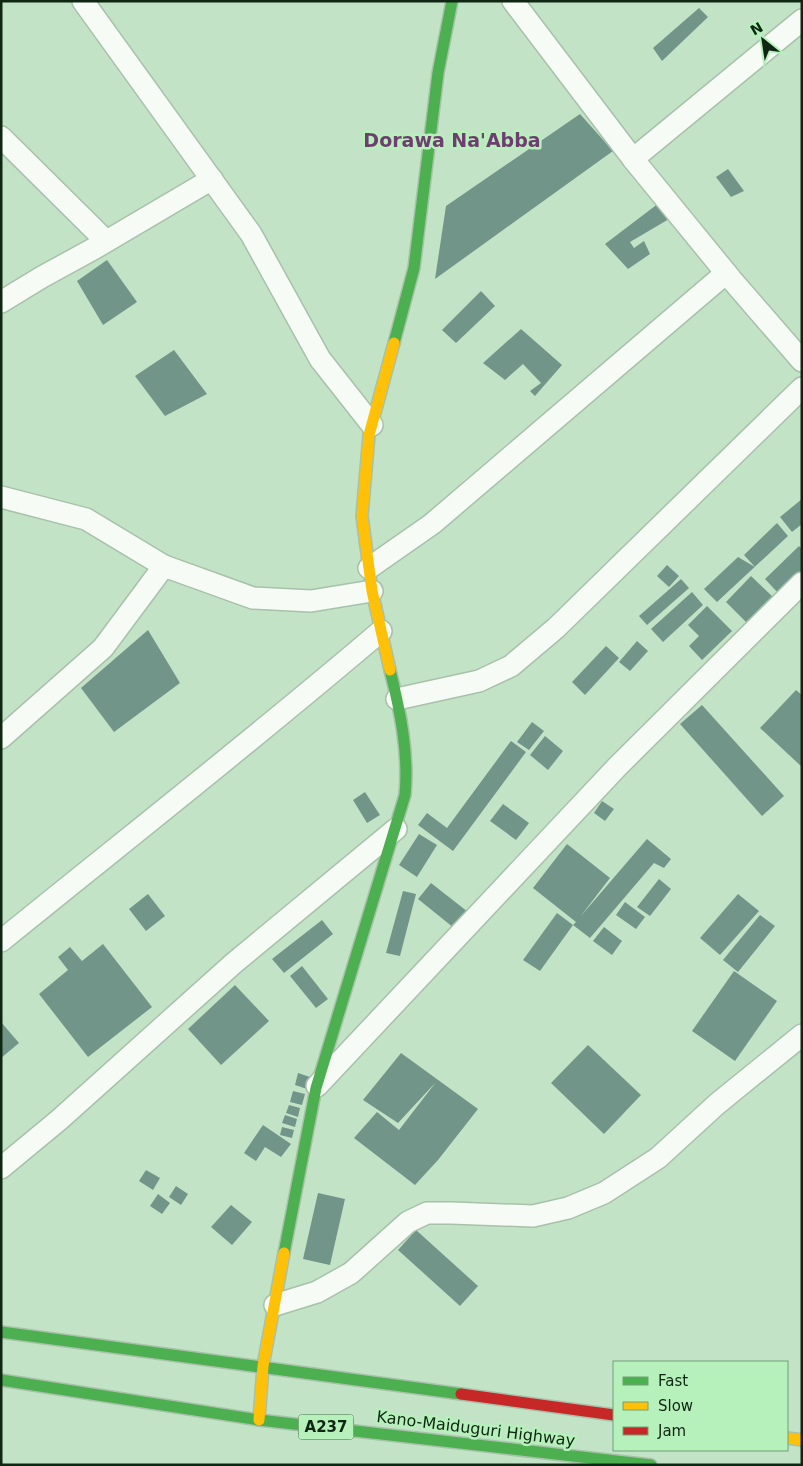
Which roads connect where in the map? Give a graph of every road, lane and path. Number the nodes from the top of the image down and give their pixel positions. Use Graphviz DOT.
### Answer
graph roads {
  1 [pos="83,1"];
  2 [pos="452,1"];
  3 [pos="513,1"];
  4 [pos="802,20"];
  5 [pos="1,138"];
  6 [pos="633,159"];
  7 [pos="212,179"];
  8 [pos="106,241"];
  9 [pos="726,273"];
  10 [pos="2,299"];
  11 [pos="802,361"];
  12 [pos="802,388"];
  13 [pos="372,425"];
  14 [pos="1,497"];
  15 [pos="164,566"];
  16 [pos="369,568"];
  17 [pos="802,584"];
  18 [pos="372,591"];
  19 [pos="381,631"];
  20 [pos="397,699"];
  21 [pos="1,738"];
  22 [pos="396,828"];
  23 [pos="1,941"];
  24 [pos="802,1035"];
  25 [pos="316,1088"];
  26 [pos="1,1168"];
  27 [pos="275,1305"];
  28 [pos="1,1332"];
  29 [pos="263,1366"];
  30 [pos="1,1380"];
  31 [pos="613,1415"];
  32 [pos="259,1420"];
  33 [pos="788,1438"];
  34 [pos="802,1440"];
  35 [pos="651,1465"];
  1 -- 7 [label="street"];
  2 -- 13 [label="main road"];
  3 -- 6 [label="street"];
  4 -- 6 [label="street"];
  5 -- 8 [label="street"];
  6 -- 9 [label="street"];
  7 -- 8 [label="street"];
  7 -- 13 [label="street"];
  8 -- 10 [label="street"];
  9 -- 11 [label="street"];
  9 -- 16 [label="street"];
  12 -- 20 [label="street"];
  13 -- 16 [label="main road"];
  14 -- 15 [label="street"];
  15 -- 18 [label="street"];
  15 -- 21 [label="street"];
  16 -- 18 [label="main road"];
  17 -- 25 [label="street"];
  18 -- 19 [label="main road"];
  19 -- 20 [label="main road"];
  19 -- 23 [label="street"];
  20 -- 22 [label="main road"];
  22 -- 25 [label="main road"];
  22 -- 26 [label="street"];
  24 -- 27 [label="street"];
  25 -- 27 [label="main road"];
  27 -- 29 [label="main road"];
  28 -- 29 [label="main road, Kano-Maiduguri Highway"];
  29 -- 31 [label="main road, Kano-Maiduguri Highway"];
  29 -- 32 [label="main road"];
  30 -- 32 [label="main road, Kano-Maiduguri Highway / A237"];
  32 -- 35 [label="main road, Kano-Maiduguri Highway / A237"];
  33 -- 34 [label="main road"];
}
